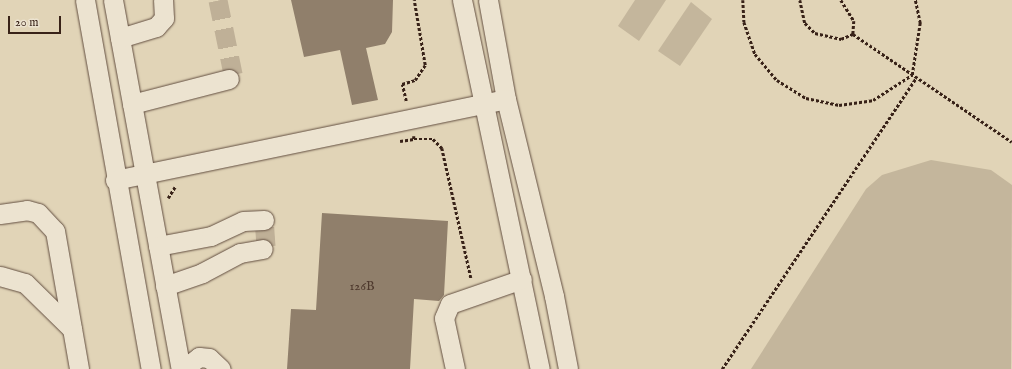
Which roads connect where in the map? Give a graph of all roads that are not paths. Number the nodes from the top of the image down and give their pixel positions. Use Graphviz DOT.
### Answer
graph roads {
  1 [pos="85,0"];
  2 [pos="113,0"];
  3 [pos="163,0"];
  4 [pos="462,0"];
  5 [pos="488,0"];
  6 [pos="120,38"];
  7 [pos="229,79"];
  8 [pos="506,99"];
  9 [pos="484,103"];
  10 [pos="132,104"];
  11 [pos="145,174"];
  12 [pos="115,180"];
  13 [pos="0,214"];
  14 [pos="264,220"];
  15 [pos="158,246"];
  16 [pos="263,249"];
  17 [pos="0,276"];
  18 [pos="522,279"];
  19 [pos="165,286"];
  20 [pos="72,329"];
  21 [pos="79,369"];
  22 [pos="151,369"];
  23 [pos="182,369"];
  24 [pos="221,369"];
  25 [pos="455,369"];
  26 [pos="540,369"];
  27 [pos="568,369"];
  1 -- 12 [label="street"];
  2 -- 6 [label="street"];
  3 -- 6 [label="street"];
  4 -- 9 [label="street"];
  5 -- 8 [label="street"];
  6 -- 10 [label="street"];
  7 -- 10 [label="street"];
  8 -- 9 [label="street"];
  8 -- 27 [label="street"];
  9 -- 11 [label="street"];
  9 -- 18 [label="street"];
  10 -- 11 [label="street"];
  11 -- 12 [label="street"];
  11 -- 15 [label="street"];
  12 -- 22 [label="street"];
  13 -- 20 [label="street"];
  14 -- 15 [label="street"];
  15 -- 19 [label="street"];
  16 -- 19 [label="street"];
  17 -- 20 [label="street"];
  18 -- 25 [label="street"];
  18 -- 26 [label="street"];
  19 -- 23 [label="street"];
  20 -- 21 [label="street"];
  23 -- 24 [label="street"];
}
